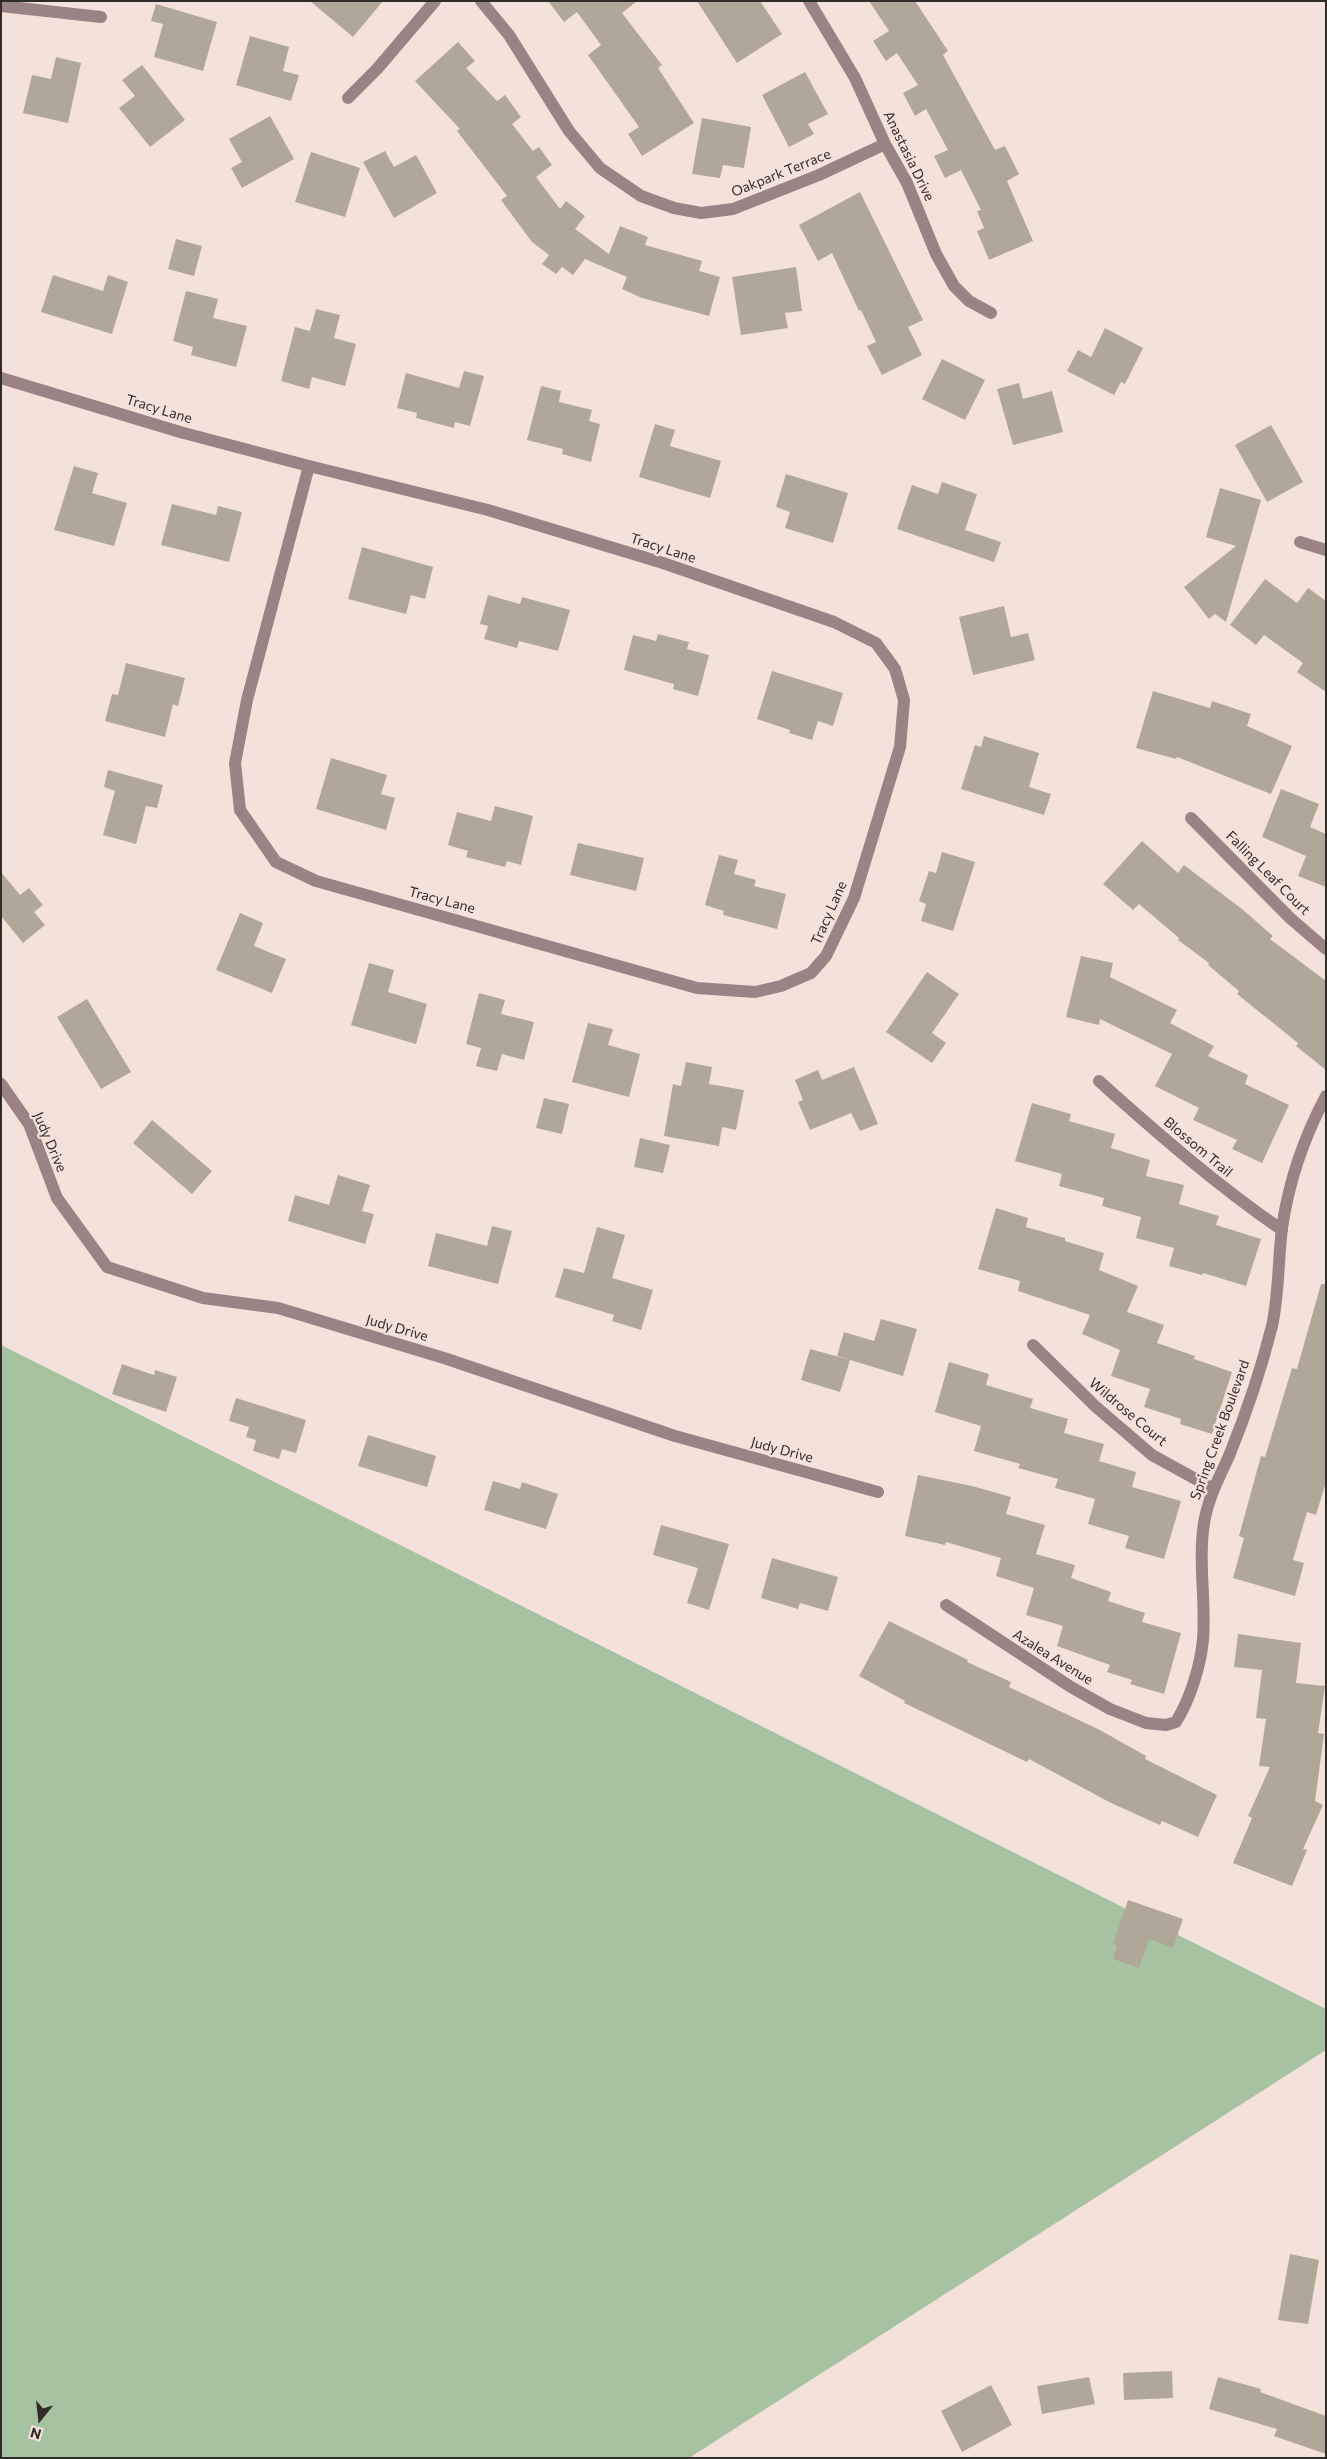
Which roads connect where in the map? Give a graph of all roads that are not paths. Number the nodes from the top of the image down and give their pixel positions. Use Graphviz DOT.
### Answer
graph roads {
  1 [pos="435,1"];
  2 [pos="480,1"];
  3 [pos="809,1"];
  4 [pos="1,6"];
  5 [pos="101,17"];
  6 [pos="348,98"];
  7 [pos="885,144"];
  8 [pos="991,313"];
  9 [pos="1,378"];
  10 [pos="309,466"];
  11 [pos="1300,542"];
  12 [pos="1326,550"];
  13 [pos="1191,818"];
  14 [pos="1326,949"];
  15 [pos="1099,1081"];
  16 [pos="1,1084"];
  17 [pos="1326,1096"];
  18 [pos="1282,1230"];
  19 [pos="1033,1346"];
  20 [pos="1212,1488"];
  21 [pos="878,1492"];
  22 [pos="946,1605"];
  23 [pos="1150,1724"];
  1 -- 6 [label="street"];
  2 -- 7 [label="street, Oakpark Terrace"];
  3 -- 7 [label="street, Anastasia Drive"];
  4 -- 5 [label="street"];
  7 -- 8 [label="street, Anastasia Drive"];
  9 -- 10 [label="street, Tracy Lane"];
  10 -- 10 [label="street, Tracy Lane"];
  11 -- 12 [label="street"];
  13 -- 14 [label="street, Falling Leaf Court"];
  15 -- 18 [label="street, Blossom Trail"];
  16 -- 21 [label="street, Judy Drive"];
  17 -- 18 [label="street, Spring Creek Boulevard"];
  18 -- 20 [label="street, Spring Creek Boulevard"];
  19 -- 20 [label="street, Wildrose Court"];
  20 -- 23 [label="street, Spring Creek Boulevard"];
  22 -- 23 [label="street, Azalea Avenue"];
}
